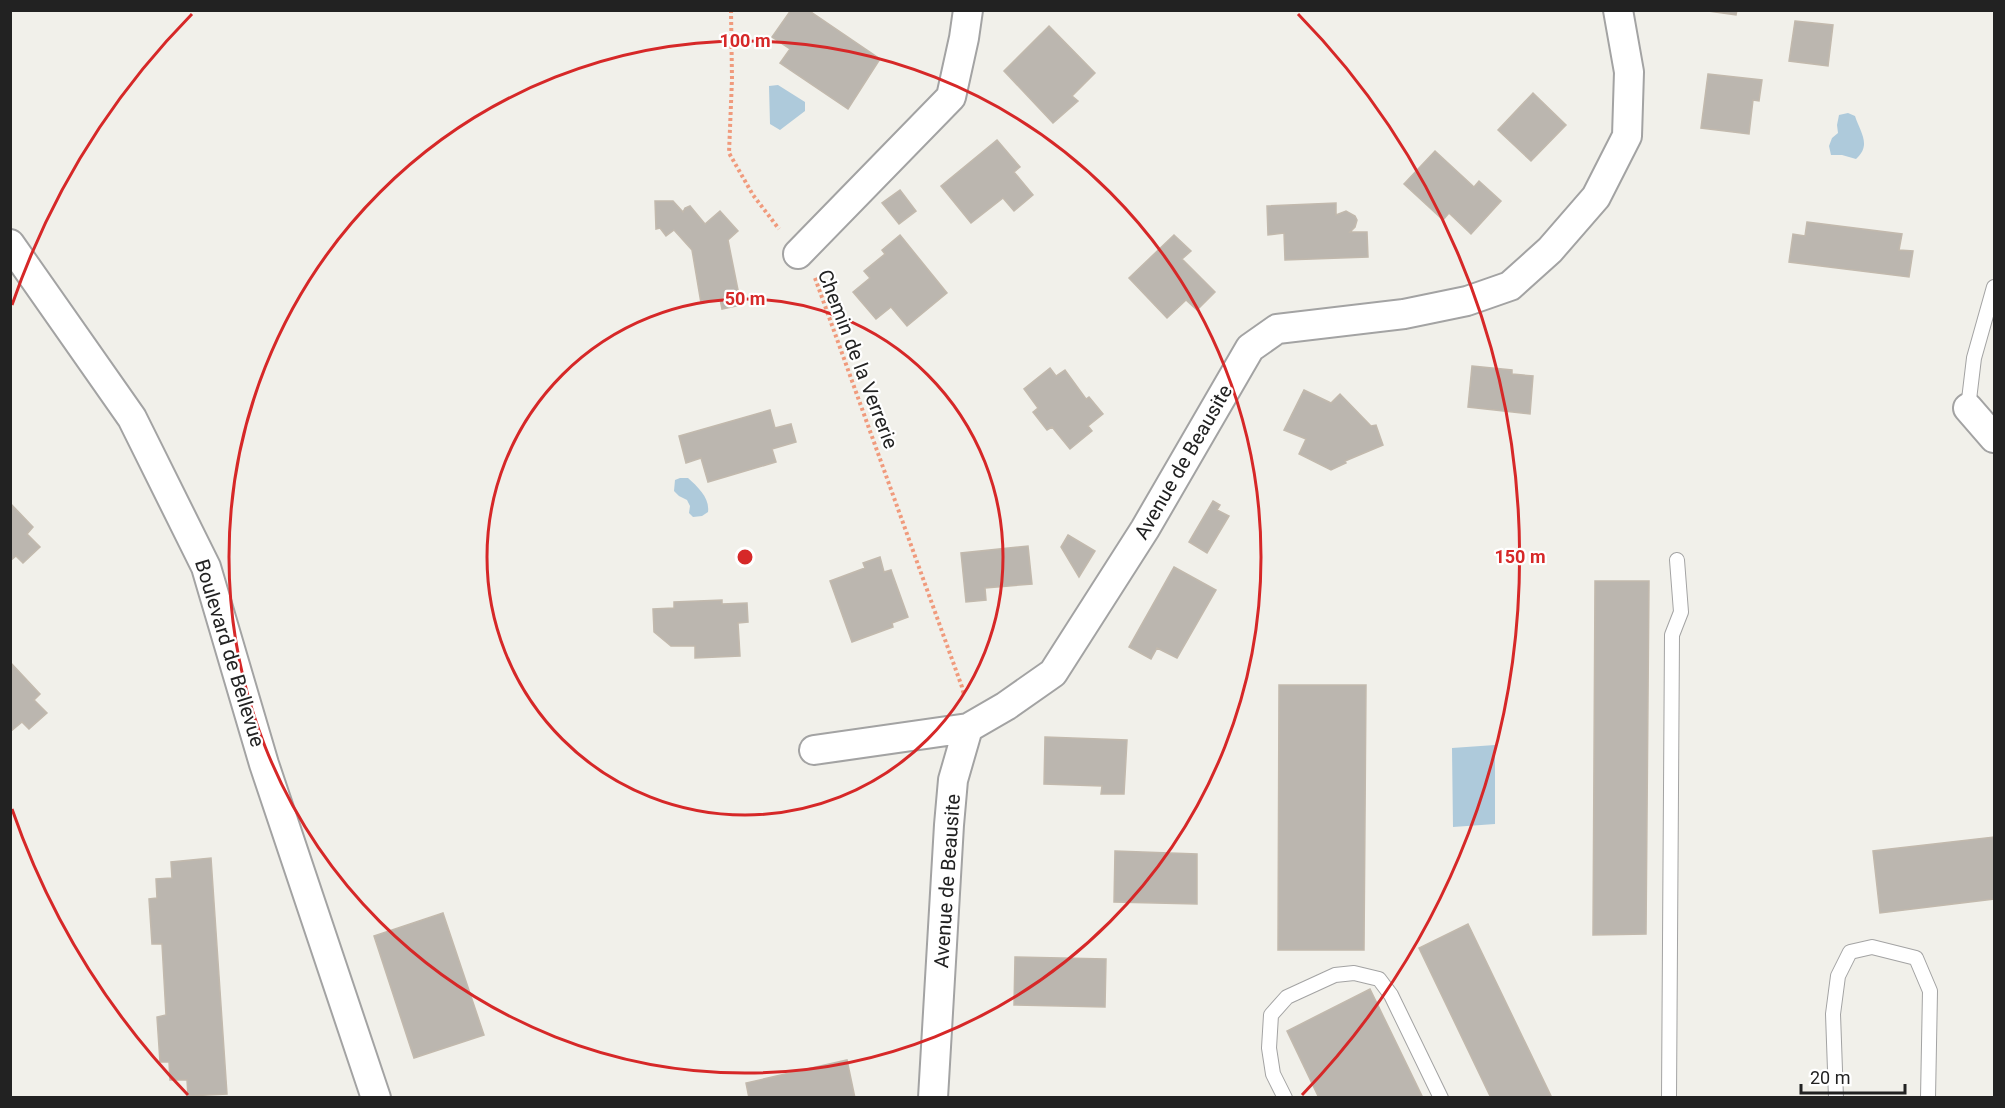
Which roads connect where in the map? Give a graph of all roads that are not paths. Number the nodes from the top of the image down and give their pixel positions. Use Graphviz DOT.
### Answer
graph roads {
  1 [pos="968,10"];
  2 [pos="1618,10"];
  3 [pos="10,244"];
  4 [pos="798,254"];
  5 [pos="1995,287"];
  6 [pos="1968,408"];
  7 [pos="1995,438"];
  8 [pos="1677,560"];
  9 [pos="969,728"];
  10 [pos="814,750"];
  11 [pos="376,1098"];
  12 [pos="933,1098"];
  13 [pos="1285,1098"];
  14 [pos="1441,1098"];
  15 [pos="1669,1098"];
  16 [pos="1836,1098"];
  17 [pos="1928,1098"];
  1 -- 4 [label="street"];
  2 -- 9 [label="street, Avenue de Beausite"];
  3 -- 11 [label="street, Boulevard de Bellevue"];
  5 -- 6 [label="lane"];
  6 -- 7 [label="street"];
  8 -- 15 [label="lane"];
  9 -- 10 [label="street"];
  9 -- 12 [label="street, Avenue de Beausite"];
  13 -- 14 [label="lane"];
  16 -- 17 [label="lane"];
}
